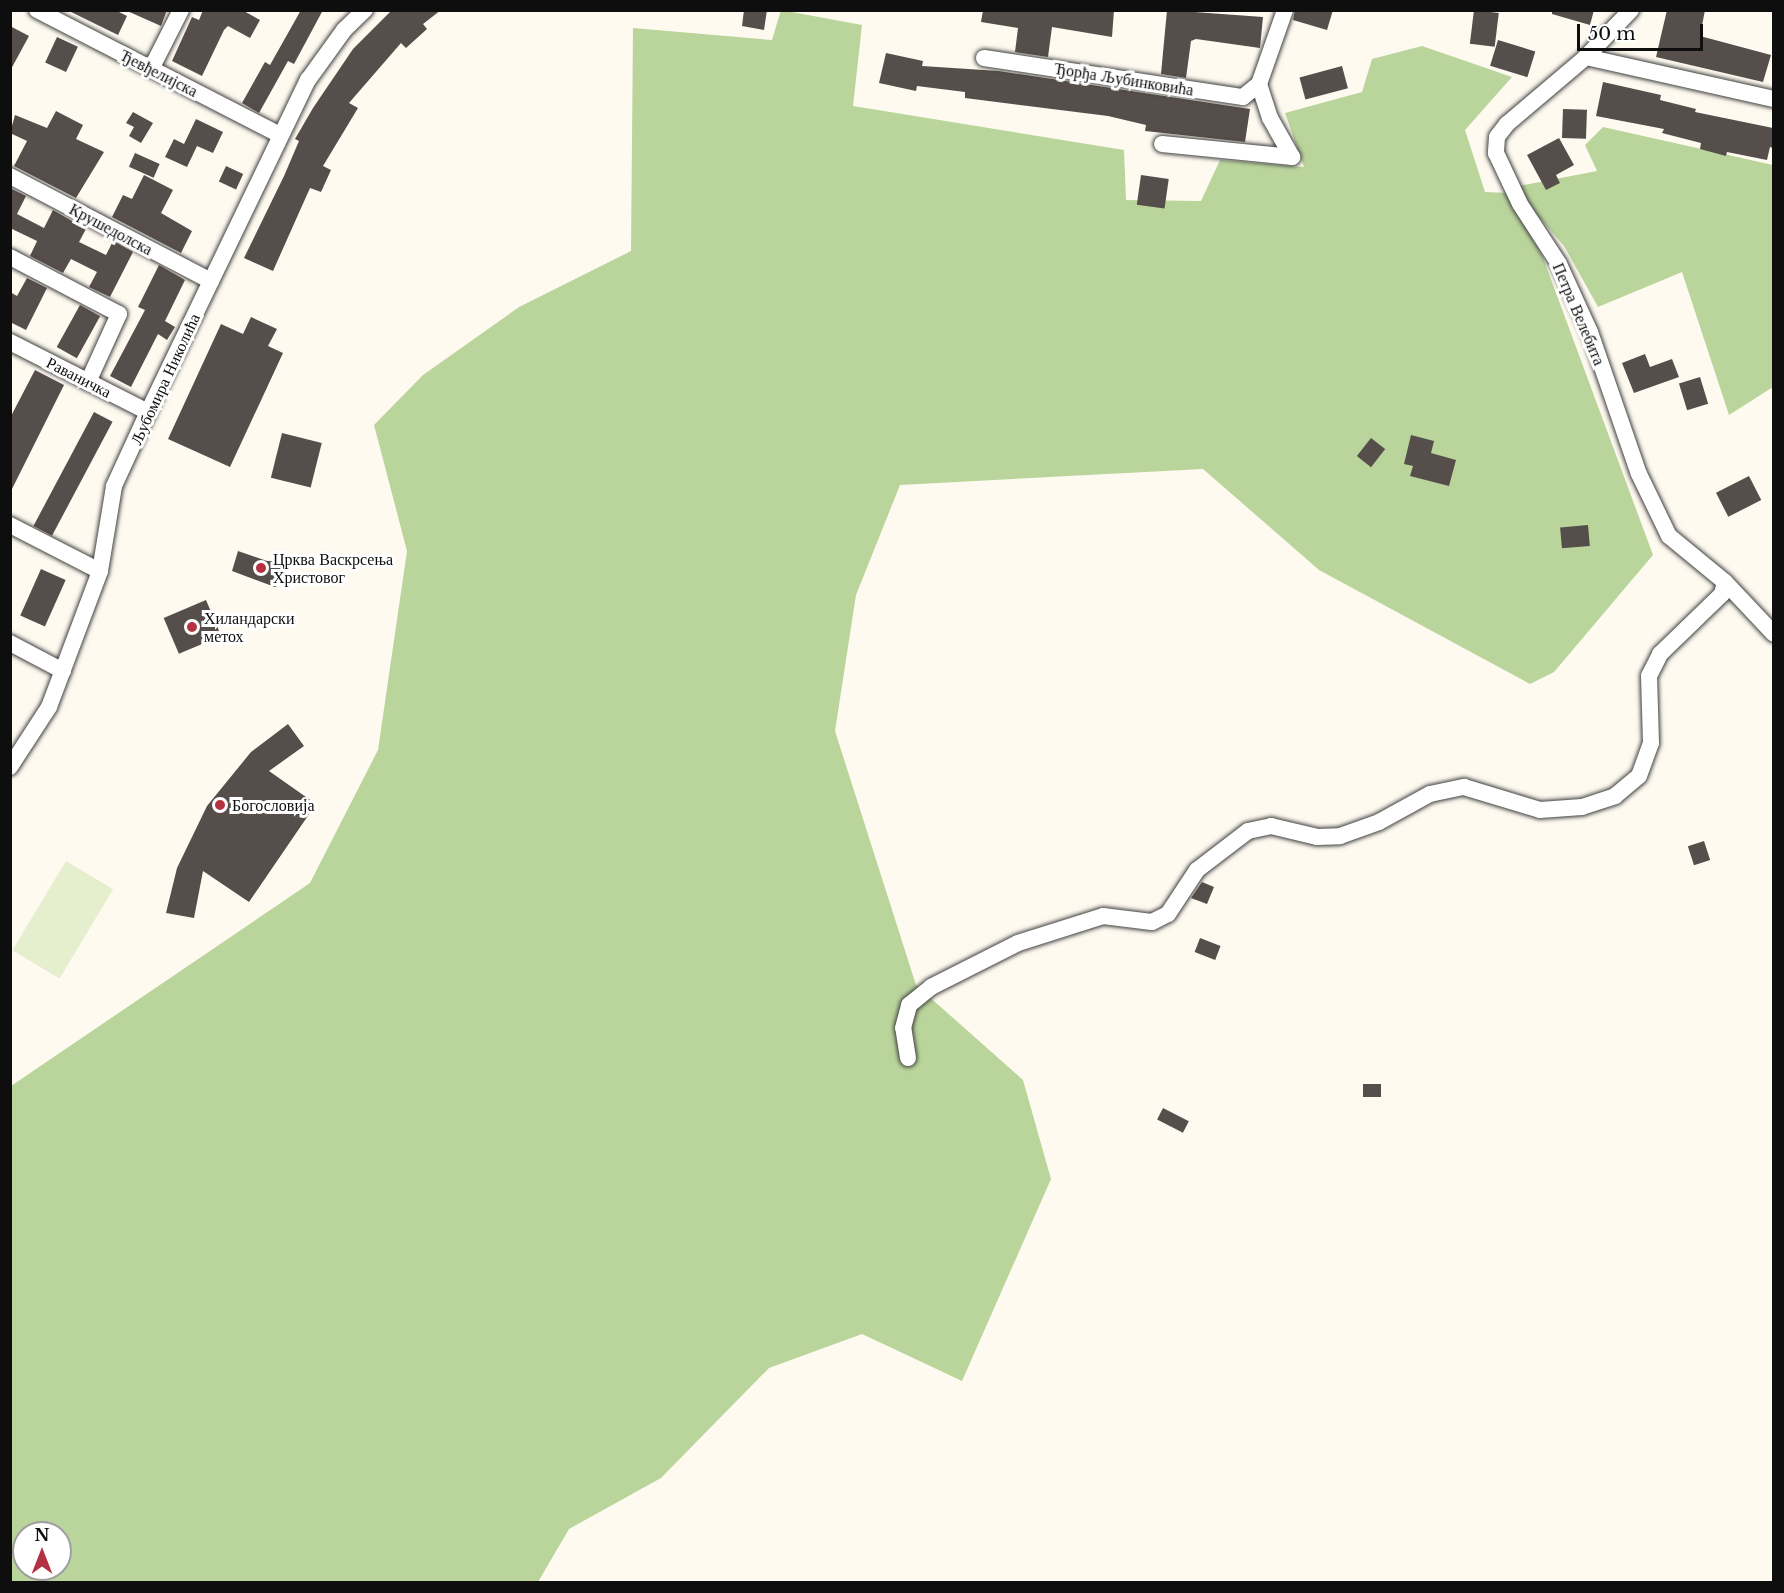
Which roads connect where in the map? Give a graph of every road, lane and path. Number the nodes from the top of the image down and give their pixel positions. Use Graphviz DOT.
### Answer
graph roads {
  1 [pos="37,10"];
  2 [pos="181,10"];
  3 [pos="365,10"];
  4 [pos="1285,10"];
  5 [pos="1631,10"];
  6 [pos="1586,57"];
  7 [pos="984,58"];
  8 [pos="150,69"];
  9 [pos="1259,84"];
  10 [pos="1773,99"];
  11 [pos="280,135"];
  12 [pos="1162,144"];
  13 [pos="10,176"];
  14 [pos="10,256"];
  15 [pos="211,281"];
  16 [pos="10,342"];
  17 [pos="88,381"];
  18 [pos="148,412"];
  19 [pos="10,525"];
  20 [pos="100,571"];
  21 [pos="1725,582"];
  22 [pos="1773,634"];
  23 [pos="10,643"];
  24 [pos="63,670"];
  25 [pos="10,767"];
  26 [pos="908,1058"];
  1 -- 8 [label="street, Ђевђелијска"];
  2 -- 8 [label="street"];
  3 -- 11 [label="street, Љубомира Николића"];
  4 -- 9 [label="street"];
  5 -- 6 [label="street, Петра Велебита"];
  6 -- 10 [label="street"];
  6 -- 21 [label="street, Петра Велебита"];
  7 -- 9 [label="street, Ђорђа Љубинковића"];
  8 -- 11 [label="street, Ђевђелијска"];
  9 -- 12 [label="street"];
  11 -- 15 [label="street, Љубомира Николића"];
  13 -- 15 [label="street, Крушедолска"];
  14 -- 17 [label="street"];
  15 -- 18 [label="street, Љубомира Николића"];
  16 -- 17 [label="street, Раваничка"];
  17 -- 18 [label="street, Раваничка"];
  18 -- 20 [label="street, Љубомира Николића"];
  19 -- 20 [label="street"];
  20 -- 24 [label="street, Љубомира Николића"];
  21 -- 22 [label="street, Петра Велебита"];
  21 -- 26 [label="street"];
  23 -- 24 [label="street"];
  24 -- 25 [label="street, Љубомира Николића"];
}
